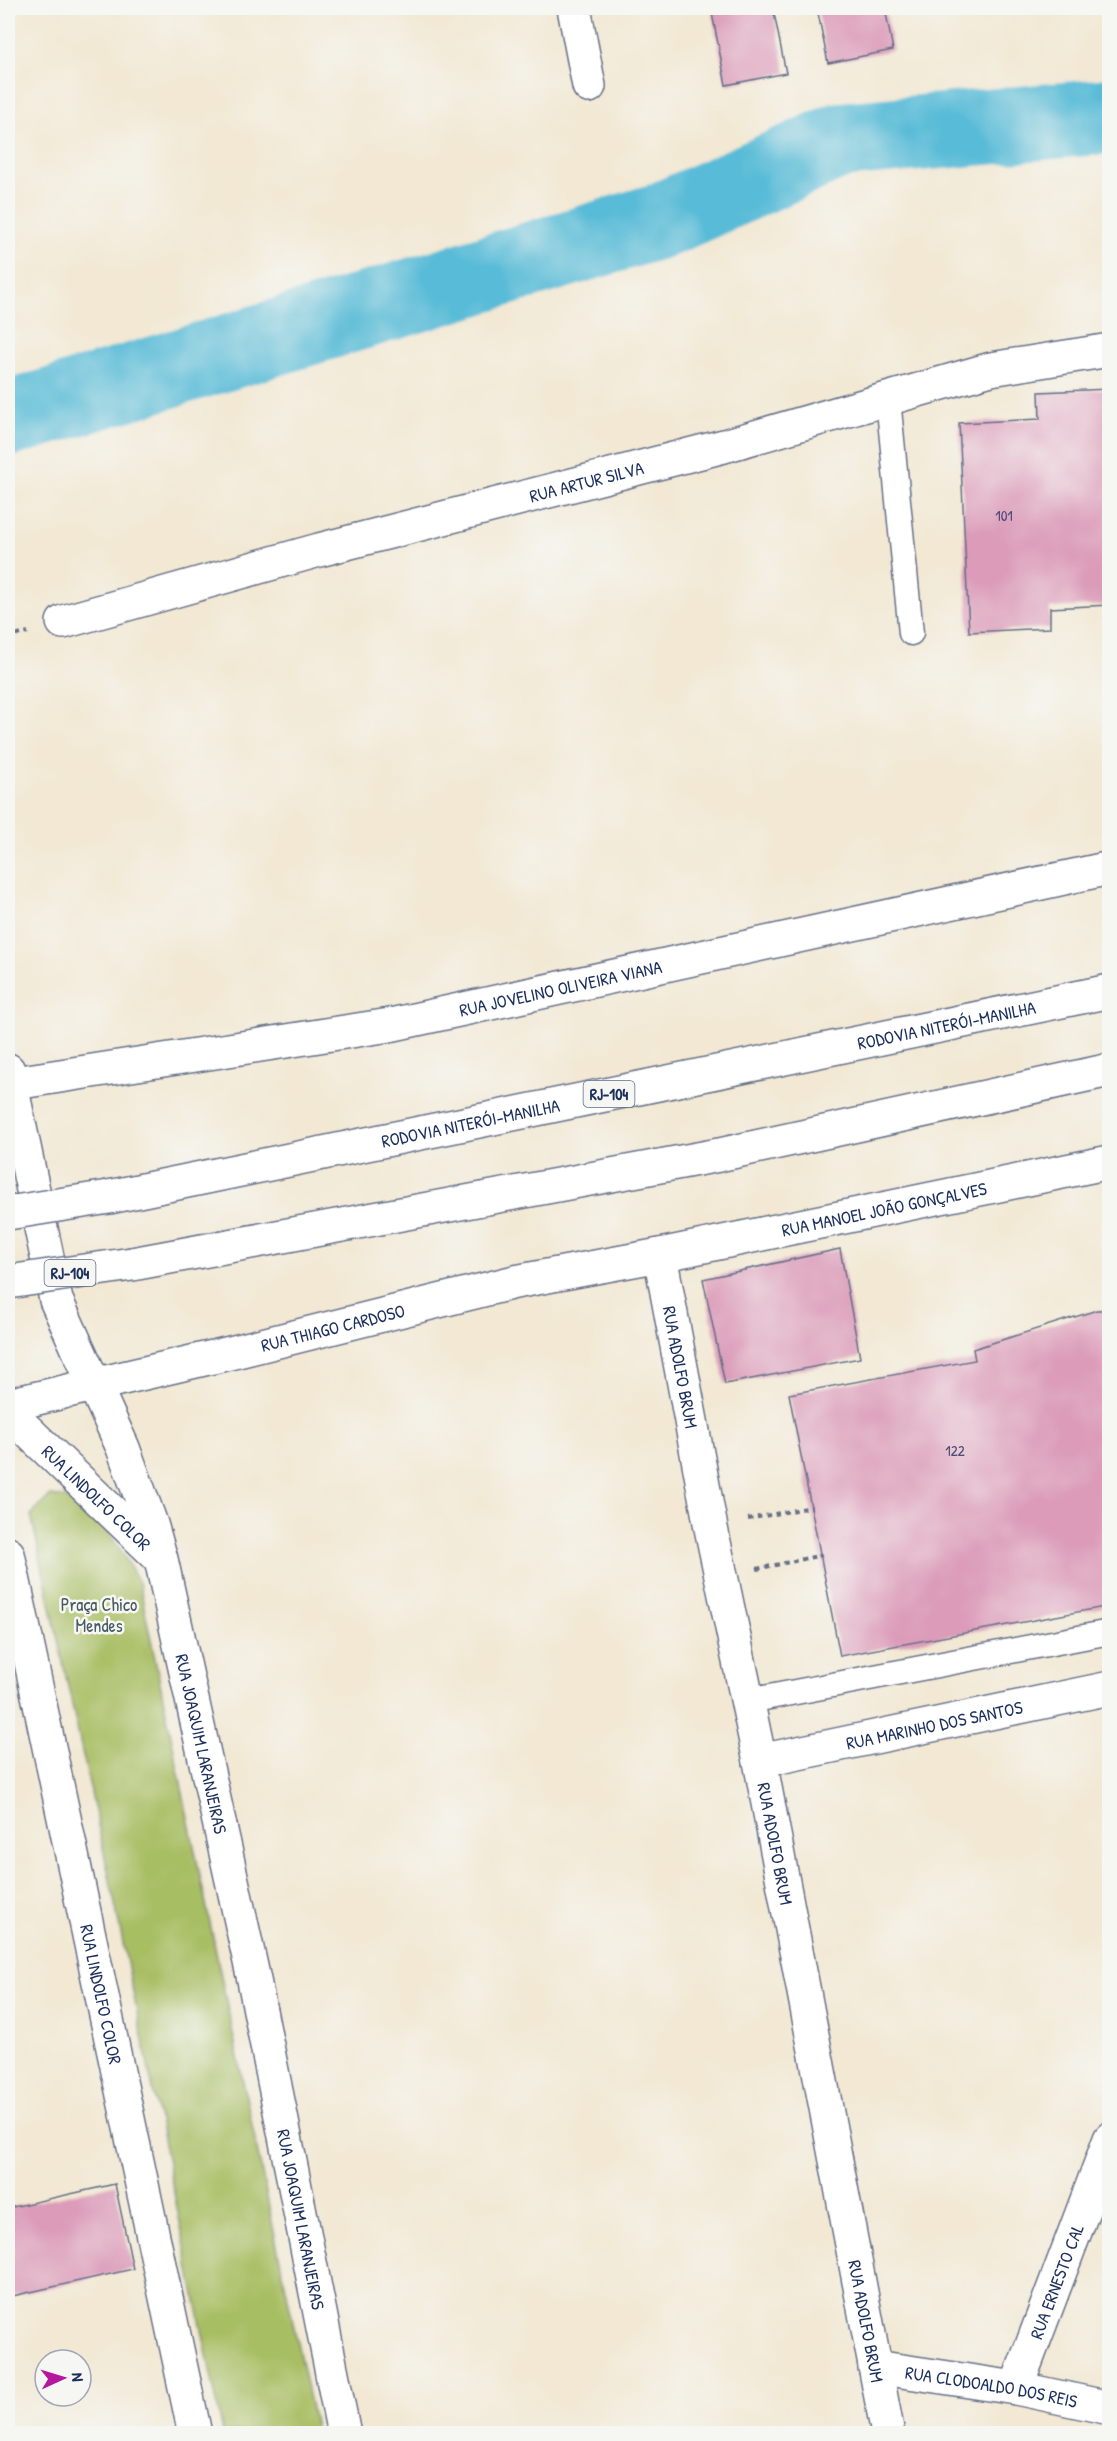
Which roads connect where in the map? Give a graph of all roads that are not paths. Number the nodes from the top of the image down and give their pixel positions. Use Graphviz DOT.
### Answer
graph roads {
  1 [pos="573,8"];
  2 [pos="589,86"];
  3 [pos="1110,350"];
  4 [pos="888,399"];
  5 [pos="63,622"];
  6 [pos="911,633"];
  7 [pos="1110,868"];
  8 [pos="1110,991"];
  9 [pos="1110,1070"];
  10 [pos="8,1079"];
  11 [pos="1110,1162"];
  12 [pos="8,1213"];
  13 [pos="660,1255"];
  14 [pos="8,1282"];
  15 [pos="93,1385"];
  16 [pos="8,1406"];
  17 [pos="8,1412"];
  18 [pos="8,1554"];
  19 [pos="161,1558"];
  20 [pos="1110,1632"];
  21 [pos="1110,1688"];
  22 [pos="748,1701"];
  23 [pos="760,1761"];
  24 [pos="1110,2139"];
  25 [pos="875,2367"];
  26 [pos="1016,2388"];
  27 [pos="1110,2408"];
  28 [pos="195,2433"];
  29 [pos="344,2433"];
  30 [pos="888,2433"];
  1 -- 2 [label="main road"];
  3 -- 4 [label="main road, RUA ARTUR SILVA"];
  4 -- 5 [label="main road, RUA ARTUR SILVA"];
  4 -- 6 [label="lane"];
  7 -- 10 [label="main road, RUA JOVELINO OLIVEIRA VIANA"];
  8 -- 12 [label="main road, RODOVIA NITERÓI-MANILHA / RJ-104, bridge"];
  9 -- 14 [label="main road, RJ-104, bridge"];
  10 -- 15 [label="main road, RUA JOAQUIM LARANJEIRAS"];
  11 -- 13 [label="main road, RUA MANOEL JOÃO GONÇALVES"];
  13 -- 15 [label="main road, RUA THIAGO CARDOSO"];
  13 -- 22 [label="main road, RUA ADOLFO BRUM"];
  15 -- 16 [label="main road, RUA THIAGO CARDOSO"];
  15 -- 19 [label="main road, RUA JOAQUIM LARANJEIRAS"];
  17 -- 19 [label="main road, RUA LINDOLFO COLOR"];
  18 -- 28 [label="main road, RUA LINDOLFO COLOR"];
  19 -- 29 [label="main road, RUA JOAQUIM LARANJEIRAS"];
  20 -- 22 [label="lane"];
  21 -- 23 [label="main road, RUA MARINHO DOS SANTOS"];
  22 -- 23 [label="main road, RUA ADOLFO BRUM"];
  23 -- 25 [label="main road, RUA ADOLFO BRUM"];
  24 -- 26 [label="main road, RUA ERNESTO CAL"];
  25 -- 26 [label="main road, RUA CLODOALDO DOS REIS"];
  25 -- 30 [label="main road, RUA ADOLFO BRUM"];
  26 -- 27 [label="main road, RUA CLODOALDO DOS REIS"];
}
